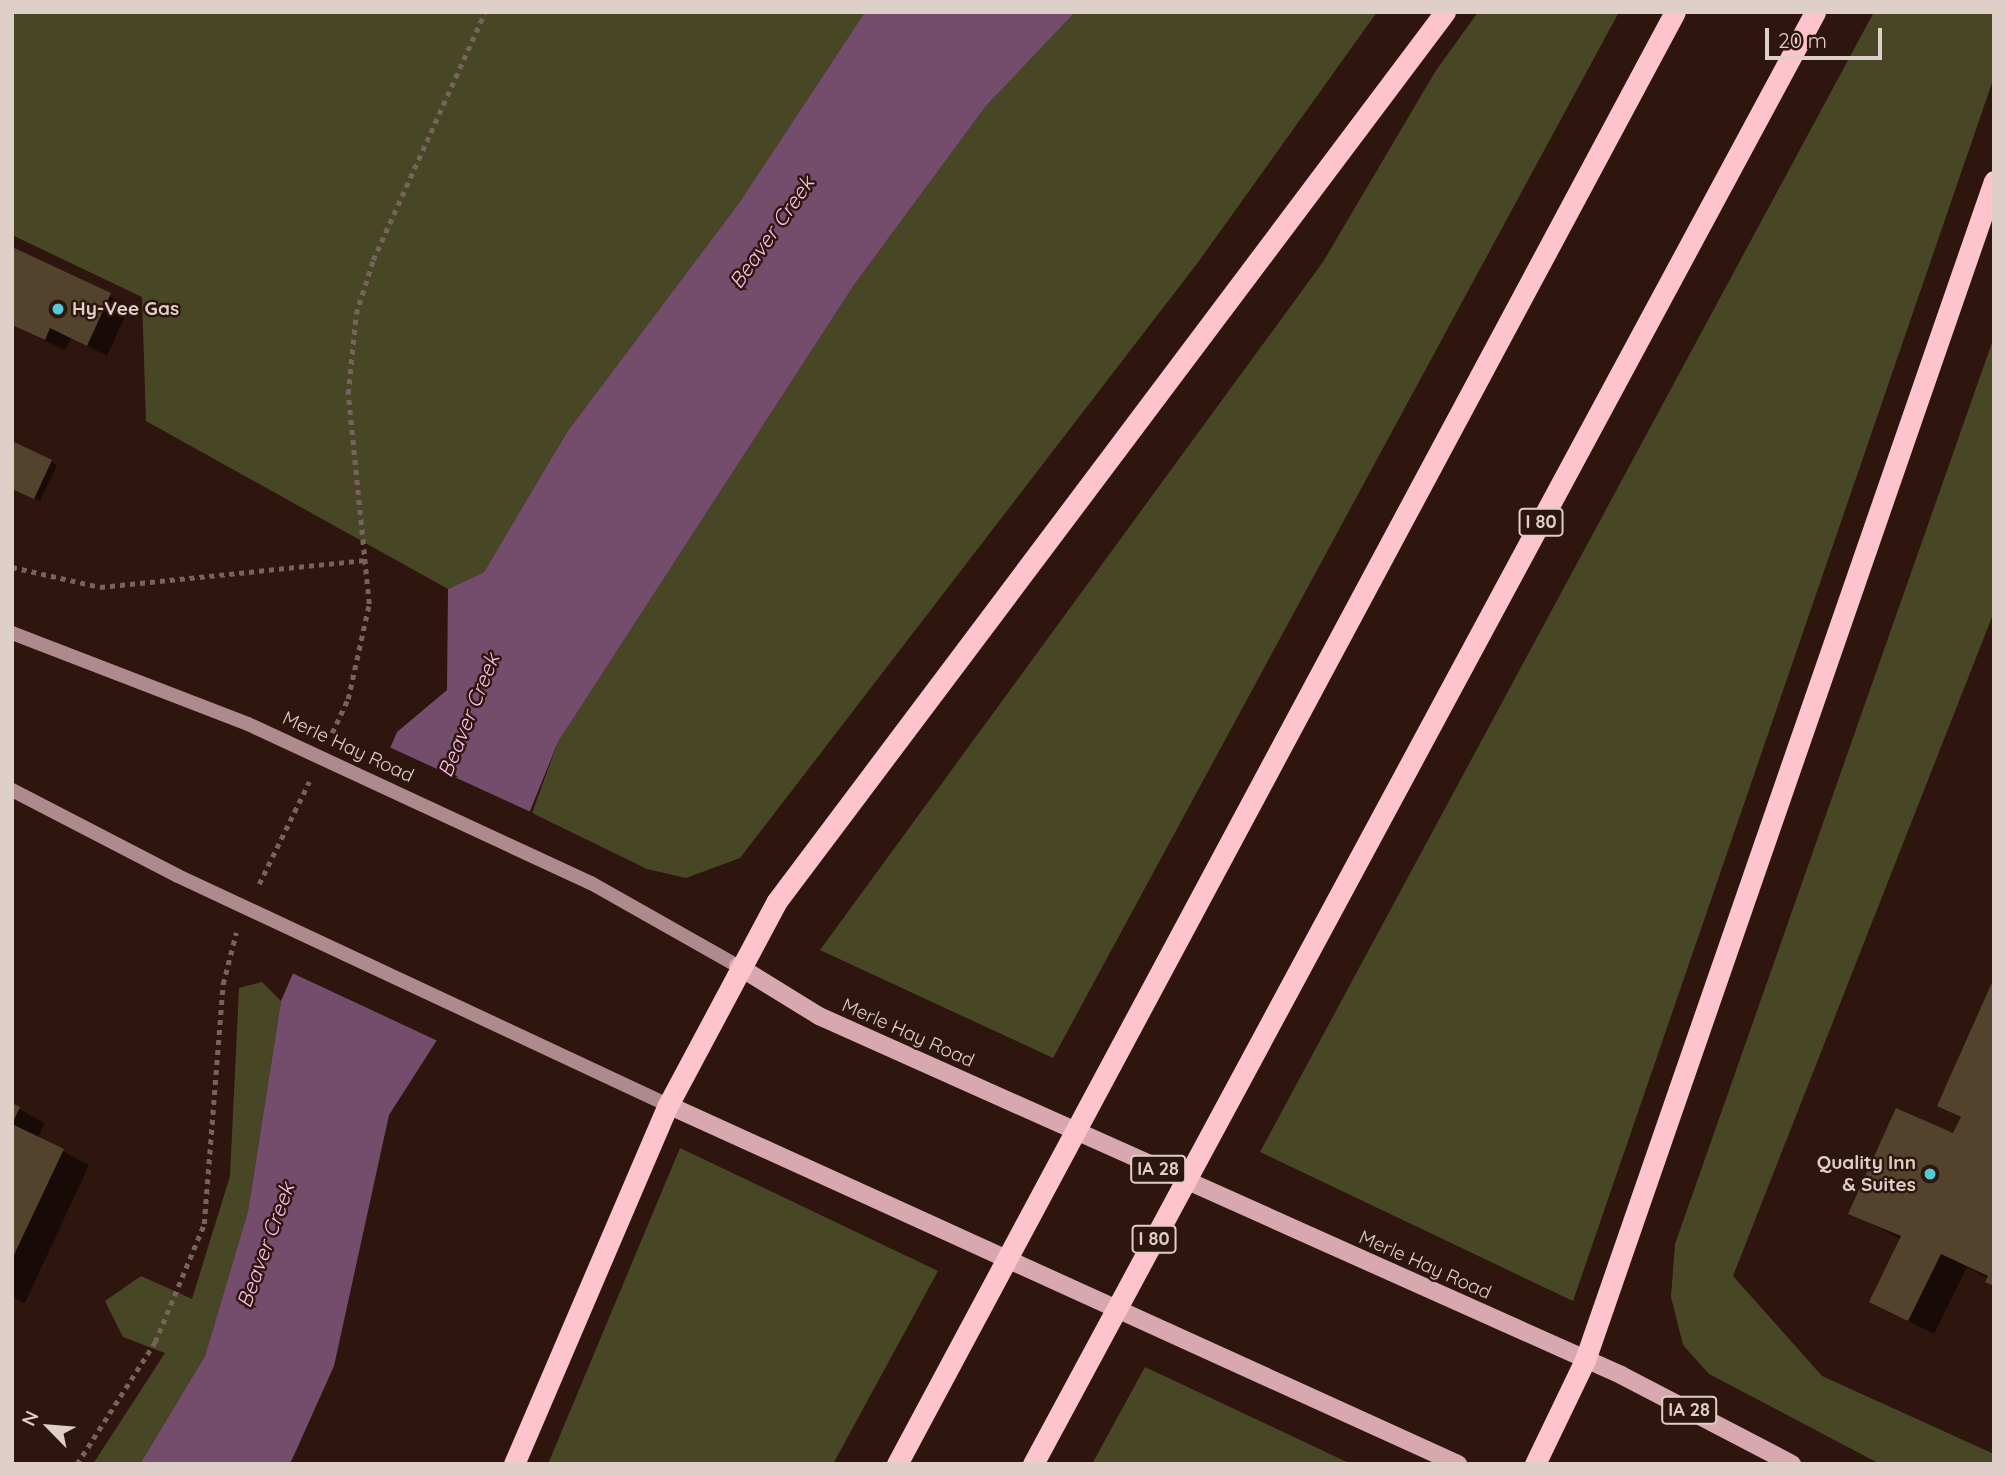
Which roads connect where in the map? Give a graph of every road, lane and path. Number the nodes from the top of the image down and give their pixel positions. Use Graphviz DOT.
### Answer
graph roads {
  1 [pos="1445,12"];
  2 [pos="1675,12"];
  3 [pos="1815,12"];
  4 [pos="1994,181"];
  5 [pos="365,560"];
  6 [pos="12,567"];
  7 [pos="12,633"];
  8 [pos="12,790"];
  9 [pos="738,966"];
  10 [pos="667,1105"];
  11 [pos="1585,1360"];
  12 [pos="1037,1455"];
  13 [pos="514,1464"];
  14 [pos="897,1464"];
  15 [pos="1458,1464"];
  16 [pos="1535,1464"];
  17 [pos="1792,1464"];
  1 -- 9 [label="highway"];
  2 -- 14 [label="highway"];
  3 -- 12 [label="highway, I 80"];
  4 -- 11 [label="highway"];
  5 -- 6 [label="path"];
  7 -- 9 [label="main road, Merle Hay Road"];
  8 -- 10 [label="main road"];
  9 -- 10 [label="highway"];
  9 -- 11 [label="main road, Merle Hay Road / IA 28"];
  10 -- 13 [label="highway"];
  10 -- 15 [label="main road"];
  11 -- 16 [label="highway"];
  11 -- 17 [label="main road, Merle Hay Road / IA 28"];
}
